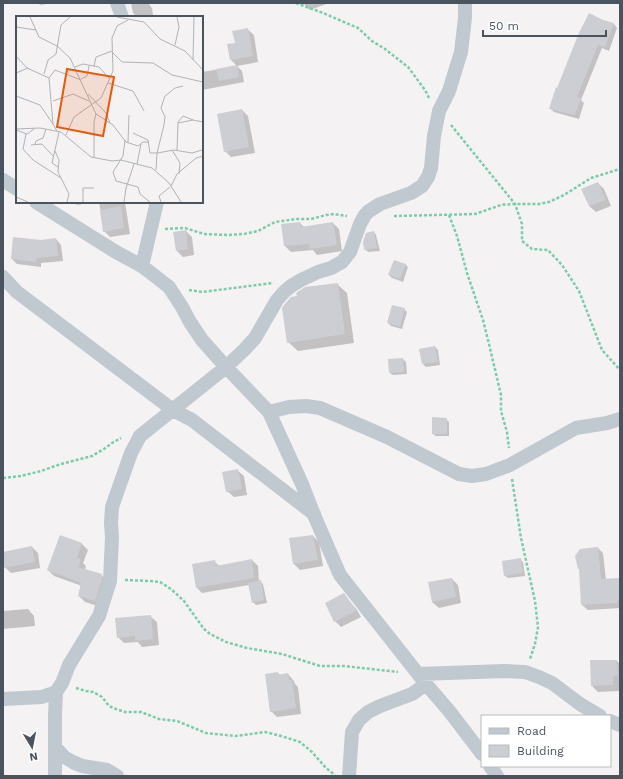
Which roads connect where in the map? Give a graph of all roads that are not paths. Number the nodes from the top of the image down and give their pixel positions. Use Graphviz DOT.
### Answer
graph roads {
  1 [pos="117,3"];
  2 [pos="466,3"];
  3 [pos="122,16"];
  4 [pos="3,180"];
  5 [pos="16,188"];
  6 [pos="38,203"];
  7 [pos="157,203"];
  8 [pos="142,266"];
  9 [pos="3,277"];
  10 [pos="226,368"];
  11 [pos="173,410"];
  12 [pos="269,412"];
  13 [pos="620,419"];
  14 [pos="314,515"];
  15 [pos="422,679"];
  16 [pos="59,687"];
  17 [pos="3,699"];
  18 [pos="598,715"];
  19 [pos="55,747"];
  20 [pos="481,753"];
  21 [pos="491,767"];
  22 [pos="56,776"];
  23 [pos="117,776"];
  24 [pos="349,776"];
  25 [pos="498,776"];
  1 -- 3 [label="street"];
  2 -- 10 [label="street"];
  4 -- 5 [label="street"];
  6 -- 8 [label="street"];
  7 -- 8 [label="street"];
  8 -- 10 [label="street"];
  9 -- 11 [label="street"];
  10 -- 11 [label="street"];
  10 -- 12 [label="street"];
  11 -- 14 [label="street"];
  11 -- 16 [label="street"];
  12 -- 13 [label="street"];
  12 -- 14 [label="street"];
  14 -- 15 [label="street"];
  15 -- 18 [label="street"];
  15 -- 20 [label="street"];
  15 -- 24 [label="street"];
  16 -- 17 [label="street"];
  16 -- 19 [label="street"];
  19 -- 22 [label="street"];
  19 -- 23 [label="street"];
  21 -- 25 [label="street"];
}
